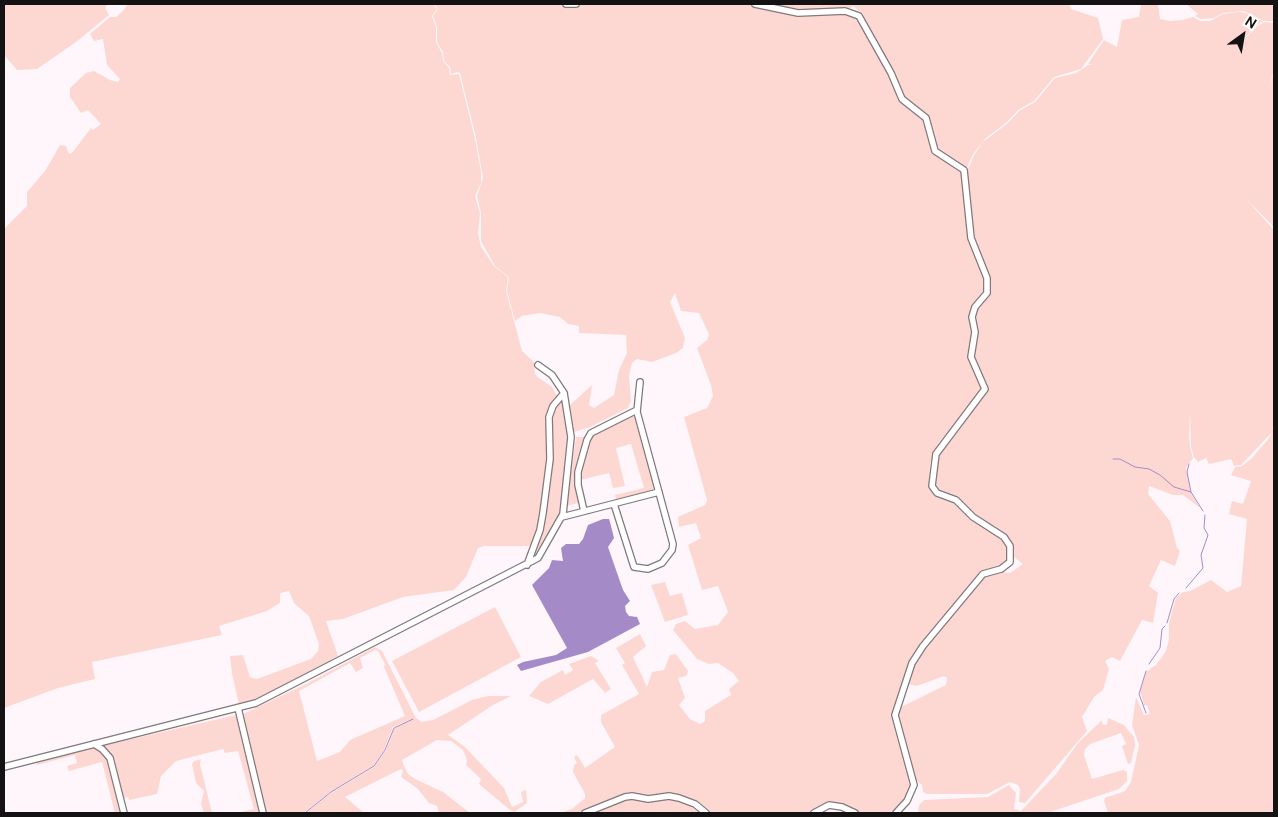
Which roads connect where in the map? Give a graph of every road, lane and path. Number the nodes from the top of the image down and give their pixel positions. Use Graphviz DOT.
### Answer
graph roads {
  1 [pos="566,4"];
  2 [pos="576,4"];
  3 [pos="755,4"];
  4 [pos="538,365"];
  5 [pos="640,382"];
  6 [pos="564,394"];
  7 [pos="637,410"];
  8 [pos="659,492"];
  9 [pos="614,504"];
  10 [pos="584,511"];
  11 [pos="562,517"];
  12 [pos="527,565"];
  13 [pos="238,708"];
  14 [pos="94,744"];
  15 [pos="4,767"];
  16 [pos="124,813"];
  17 [pos="263,813"];
  18 [pos="585,813"];
  19 [pos="706,813"];
  20 [pos="814,813"];
  21 [pos="855,813"];
  22 [pos="896,813"];
  1 -- 2 [label="street"];
  3 -- 22 [label="street"];
  4 -- 6 [label="street"];
  5 -- 7 [label="street"];
  6 -- 11 [label="street"];
  6 -- 12 [label="street"];
  7 -- 8 [label="street"];
  7 -- 10 [label="street"];
  8 -- 9 [label="street"];
  8 -- 9 [label="street"];
  9 -- 10 [label="street"];
  10 -- 11 [label="street"];
  11 -- 12 [label="street"];
  12 -- 13 [label="street"];
  13 -- 14 [label="street"];
  13 -- 17 [label="street"];
  14 -- 15 [label="street"];
  14 -- 16 [label="street"];
  18 -- 19 [label="street"];
  20 -- 21 [label="street"];
}
